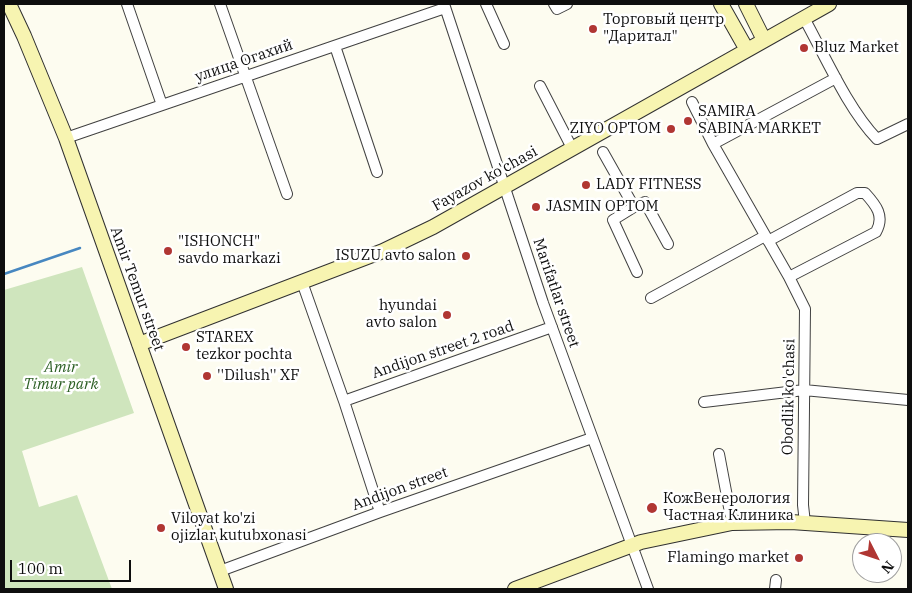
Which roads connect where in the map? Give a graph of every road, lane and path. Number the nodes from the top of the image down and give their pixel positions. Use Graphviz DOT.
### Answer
graph roads {
  1 [pos="9,4"];
  2 [pos="127,4"];
  3 [pos="220,4"];
  4 [pos="486,4"];
  5 [pos="554,4"];
  6 [pos="567,4"];
  7 [pos="721,4"];
  8 [pos="746,4"];
  9 [pos="829,4"];
  10 [pos="445,6"];
  11 [pos="804,18"];
  12 [pos="764,40"];
  13 [pos="504,44"];
  14 [pos="335,46"];
  15 [pos="746,50"];
  16 [pos="246,76"];
  17 [pos="836,78"];
  18 [pos="540,86"];
  19 [pos="692,102"];
  20 [pos="162,104"];
  21 [pos="908,124"];
  22 [pos="66,138"];
  23 [pos="713,144"];
  24 [pos="572,148"];
  25 [pos="603,152"];
  26 [pos="377,172"];
  27 [pos="504,187"];
  28 [pos="287,194"];
  29 [pos="634,207"];
  30 [pos="767,239"];
  31 [pos="668,244"];
  32 [pos="636,272"];
  33 [pos="788,277"];
  34 [pos="302,282"];
  35 [pos="651,298"];
  36 [pos="552,327"];
  37 [pos="139,344"];
  38 [pos="804,390"];
  39 [pos="908,400"];
  40 [pos="344,401"];
  41 [pos="704,402"];
  42 [pos="592,438"];
  43 [pos="719,454"];
  44 [pos="380,512"];
  45 [pos="732,522"];
  46 [pos="806,522"];
  47 [pos="908,530"];
  48 [pos="632,546"];
  49 [pos="220,571"];
  50 [pos="226,589"];
  51 [pos="515,589"];
  52 [pos="648,589"];
  1 -- 22 [label="main road, Amir Temur street"];
  2 -- 20 [label="street"];
  3 -- 16 [label="street"];
  4 -- 13 [label="street"];
  5 -- 6 [label="street"];
  7 -- 15 [label="main road"];
  8 -- 12 [label="main road"];
  9 -- 11 [label="main road, Fayazov ko'chasi"];
  10 -- 14 [label="street, улица Огахий"];
  10 -- 27 [label="street, Marifatlar street"];
  11 -- 12 [label="main road, Fayazov ko'chasi"];
  11 -- 17 [label="street"];
  12 -- 15 [label="main road, Fayazov ko'chasi"];
  14 -- 16 [label="street, улица Огахий"];
  14 -- 26 [label="street"];
  15 -- 24 [label="main road, Fayazov ko'chasi"];
  16 -- 20 [label="street, улица Огахий"];
  16 -- 28 [label="street"];
  17 -- 21 [label="street"];
  17 -- 23 [label="street"];
  18 -- 24 [label="street"];
  19 -- 23 [label="street, Obodlik ko'chasi"];
  20 -- 22 [label="street, улица Огахий"];
  22 -- 37 [label="main road, Amir Temur street"];
  23 -- 30 [label="street, Obodlik ko'chasi"];
  24 -- 27 [label="main road, Fayazov ko'chasi"];
  25 -- 29 [label="street"];
  27 -- 34 [label="main road, Fayazov ko'chasi"];
  27 -- 36 [label="street, Marifatlar street"];
  29 -- 31 [label="street"];
  29 -- 32 [label="street"];
  30 -- 33 [label="street, Obodlik ko'chasi"];
  30 -- 33 [label="street"];
  30 -- 35 [label="street"];
  33 -- 38 [label="street, Obodlik ko'chasi"];
  34 -- 37 [label="main road, Fayazov ko'chasi"];
  34 -- 40 [label="street"];
  36 -- 40 [label="street, Andijon street 2 road"];
  36 -- 42 [label="street, Marifatlar street"];
  37 -- 49 [label="main road, Amir Temur street"];
  38 -- 39 [label="street"];
  38 -- 41 [label="street"];
  38 -- 46 [label="street, Obodlik ko'chasi"];
  40 -- 44 [label="street"];
  42 -- 44 [label="street, Andijon street"];
  42 -- 48 [label="street, Marifatlar street"];
  43 -- 45 [label="street"];
  44 -- 49 [label="street, Andijon street"];
  45 -- 46 [label="main road"];
  45 -- 48 [label="main road"];
  46 -- 47 [label="main road"];
  48 -- 51 [label="main road"];
  48 -- 52 [label="street, Marifatlar street"];
  49 -- 50 [label="main road, Amir Temur street"];
}
